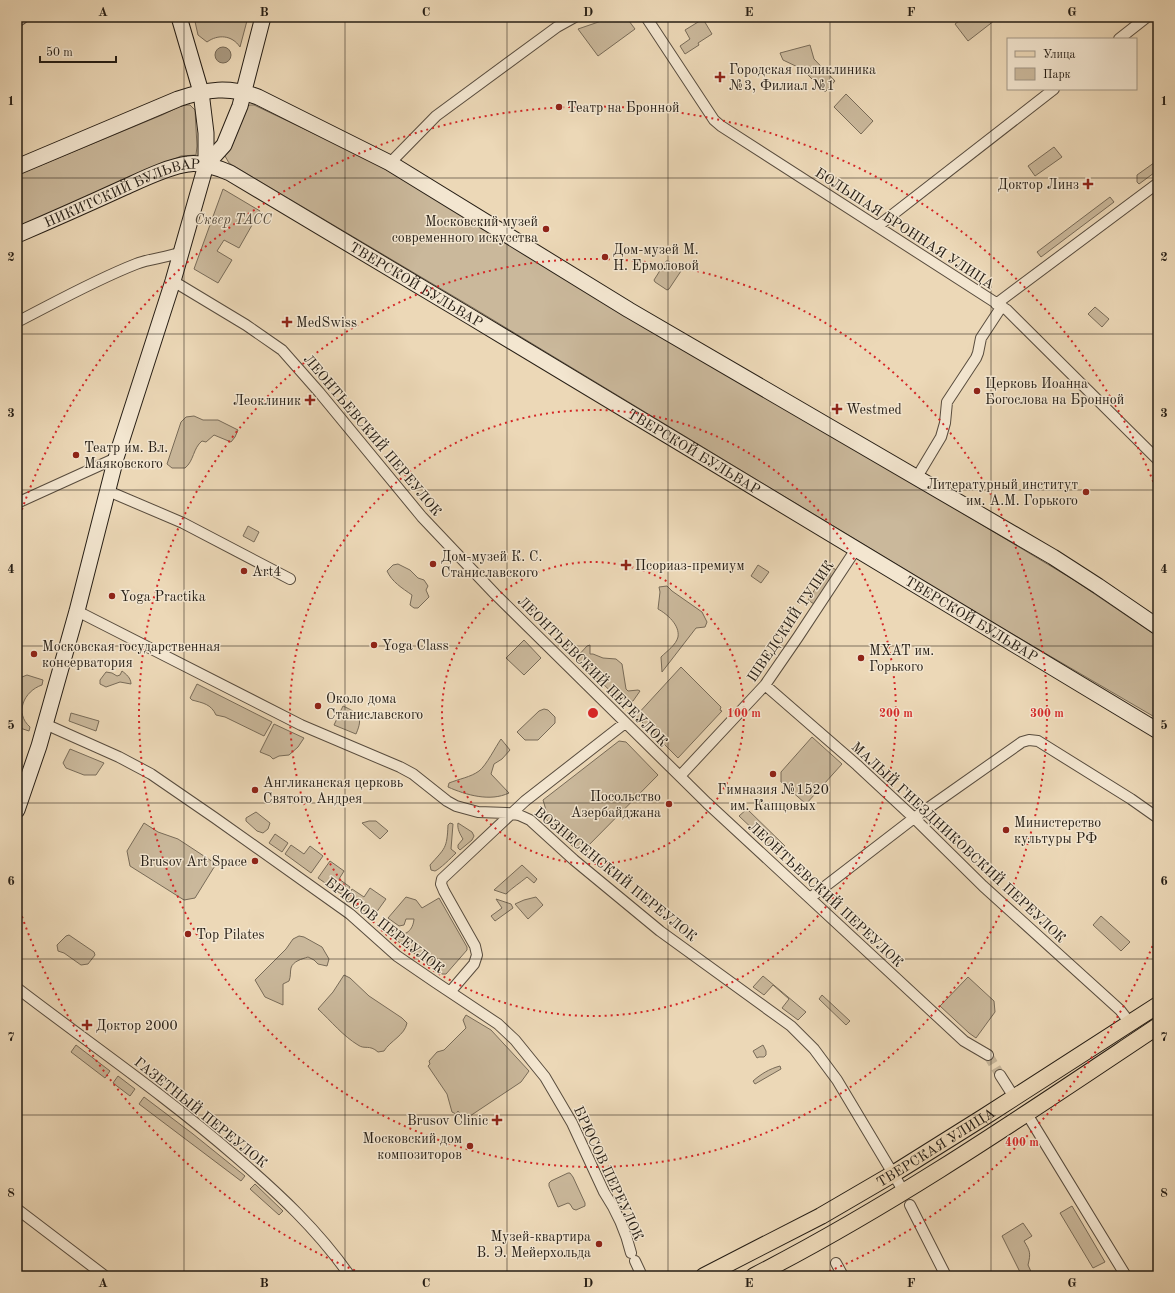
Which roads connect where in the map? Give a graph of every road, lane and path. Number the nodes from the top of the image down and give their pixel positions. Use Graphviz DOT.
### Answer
graph roads {
  1 [pos="179,17"];
  2 [pos="263,17"];
  3 [pos="575,17"];
  4 [pos="646,17"];
  5 [pos="1147,17"];
  6 [pos="1120,38"];
  7 [pos="1053,90"];
  8 [pos="201,92"];
  9 [pos="244,92"];
  10 [pos="390,163"];
  11 [pos="206,166"];
  12 [pos="17,167"];
  13 [pos="230,173"];
  14 [pos="1158,183"];
  15 [pos="878,226"];
  16 [pos="17,235"];
  17 [pos="181,252"];
  18 [pos="173,281"];
  19 [pos="999,305"];
  20 [pos="17,322"];
  21 [pos="116,458"];
  22 [pos="1158,460"];
  23 [pos="917,477"];
  24 [pos="108,491"];
  25 [pos="17,503"];
  26 [pos="856,549"];
  27 [pos="290,579"];
  28 [pos="77,611"];
  29 [pos="1158,627"];
  30 [pos="765,685"];
  31 [pos="625,723"];
  32 [pos="45,724"];
  33 [pos="1158,731"];
  34 [pos="680,776"];
  35 [pos="17,810"];
  36 [pos="511,814"];
  37 [pos="914,818"];
  38 [pos="1158,818"];
  39 [pos="810,898"];
  40 [pos="17,988"];
  41 [pos="450,992"];
  42 [pos="1158,1005"];
  43 [pos="1130,1023"];
  44 [pos="1158,1026"];
  45 [pos="988,1055"];
  46 [pos="1000,1075"];
  47 [pos="1014,1097"];
  48 [pos="1027,1114"];
  49 [pos="893,1174"];
  50 [pos="907,1198"];
  51 [pos="17,1209"];
  52 [pos="836,1263"];
  53 [pos="105,1276"];
  54 [pos="350,1276"];
  55 [pos="642,1276"];
  56 [pos="704,1276"];
  57 [pos="754,1276"];
  58 [pos="843,1276"];
  59 [pos="946,1276"];
  60 [pos="1126,1276"];
  1 -- 8 [label="main road"];
  2 -- 9 [label="main road"];
  3 -- 10 [label="street"];
  4 -- 15 [label="street, БОЛЬШАЯ БРОННАЯ УЛИЦА"];
  5 -- 6 [label="street"];
  7 -- 15 [label="street"];
  8 -- 9 [label="main road"];
  8 -- 11 [label="main road"];
  8 -- 12 [label="main road"];
  9 -- 10 [label="main road"];
  9 -- 11 [label="main road"];
  10 -- 23 [label="main road"];
  11 -- 13 [label="main road, НИКИТСКИЙ БУЛЬВАР"];
  11 -- 16 [label="main road, НИКИТСКИЙ БУЛЬВАР"];
  11 -- 17 [label="main road"];
  13 -- 26 [label="main road, ТВЕРСКОЙ БУЛЬВАР"];
  14 -- 19 [label="street"];
  15 -- 19 [label="street, БОЛЬШАЯ БРОННАЯ УЛИЦА"];
  17 -- 18 [label="main road"];
  17 -- 20 [label="street"];
  18 -- 21 [label="main road"];
  18 -- 31 [label="street, ЛЕОНТЬЕВСКИЙ ПЕРЕУЛОК"];
  19 -- 22 [label="street, БОЛЬШАЯ БРОННАЯ УЛИЦА"];
  19 -- 23 [label="street"];
  21 -- 24 [label="main road"];
  21 -- 25 [label="street"];
  23 -- 29 [label="main road"];
  24 -- 27 [label="street"];
  24 -- 28 [label="main road"];
  26 -- 30 [label="street, ШВЕДСКИЙ ТУПИК"];
  26 -- 33 [label="main road, ТВЕРСКОЙ БУЛЬВАР"];
  28 -- 32 [label="main road"];
  28 -- 36 [label="street, ВОЗНЕСЕНСКИЙ ПЕРЕУЛОК"];
  30 -- 34 [label="street, ШВЕДСКИЙ ТУПИК"];
  30 -- 37 [label="street, МАЛЫЙ ГНЕЗДНИКОВСКИЙ ПЕРЕУЛОК"];
  31 -- 34 [label="street, ЛЕОНТЬЕВСКИЙ ПЕРЕУЛОК"];
  31 -- 36 [label="street"];
  32 -- 35 [label="main road"];
  32 -- 41 [label="street, БРЮСОВ ПЕРЕУЛОК"];
  34 -- 39 [label="street, ЛЕОНТЬЕВСКИЙ ПЕРЕУЛОК"];
  36 -- 41 [label="street"];
  36 -- 49 [label="street, ВОЗНЕСЕНСКИЙ ПЕРЕУЛОК"];
  37 -- 38 [label="street"];
  37 -- 39 [label="street"];
  37 -- 43 [label="street, МАЛЫЙ ГНЕЗДНИКОВСКИЙ ПЕРЕУЛОК"];
  39 -- 45 [label="street, ЛЕОНТЬЕВСКИЙ ПЕРЕУЛОК"];
  40 -- 54 [label="street, ГАЗЕТНЫЙ ПЕРЕУЛОК"];
  41 -- 55 [label="street, БРЮСОВ ПЕРЕУЛОК"];
  42 -- 43 [label="main road, ТВЕРСКАЯ УЛИЦА"];
  43 -- 47 [label="main road, ТВЕРСКАЯ УЛИЦА"];
  44 -- 48 [label="main road, ТВЕРСКАЯ УЛИЦА"];
  46 -- 47 [label="street"];
  47 -- 49 [label="main road, ТВЕРСКАЯ УЛИЦА"];
  48 -- 50 [label="main road, ТВЕРСКАЯ УЛИЦА"];
  48 -- 60 [label="street"];
  49 -- 50 [label="street, ВОЗНЕСЕНСКИЙ ПЕРЕУЛОК"];
  49 -- 56 [label="main road, ТВЕРСКАЯ УЛИЦА"];
  50 -- 57 [label="main road, ТВЕРСКАЯ УЛИЦА"];
  50 -- 59 [label="street, ВОЗНЕСЕНСКИЙ ПЕРЕУЛОК"];
  51 -- 53 [label="street"];
  52 -- 58 [label="street"];
}
